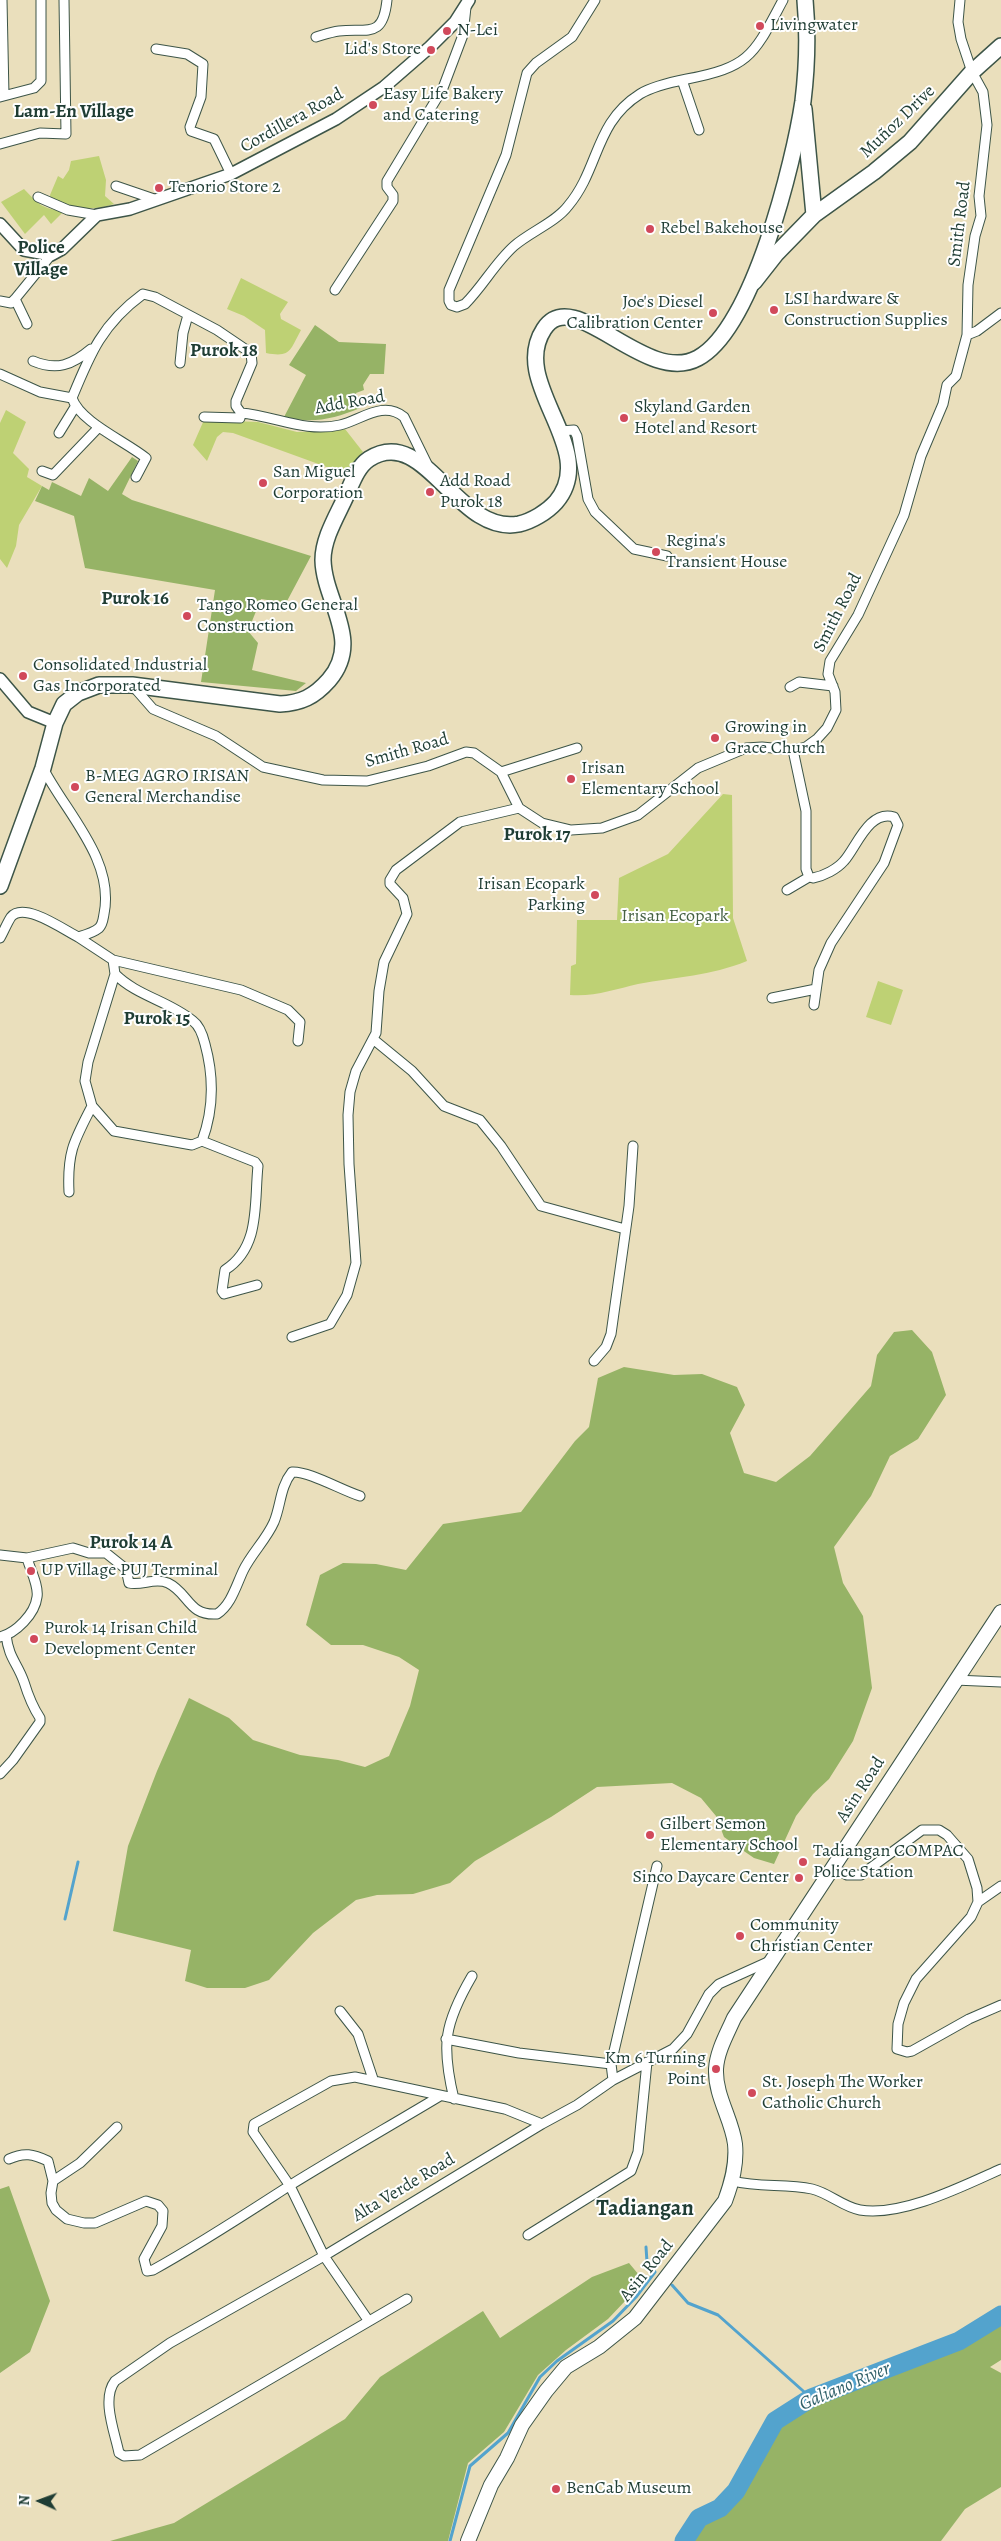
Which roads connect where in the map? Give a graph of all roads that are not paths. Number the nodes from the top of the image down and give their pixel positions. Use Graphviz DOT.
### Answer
graph roads {
  1 [pos="2,0"];
  2 [pos="41,0"];
  3 [pos="64,0"];
  4 [pos="387,0"];
  5 [pos="595,0"];
  6 [pos="783,0"];
  7 [pos="805,0"];
  8 [pos="960,0"];
  9 [pos="467,2"];
  10 [pos="316,37"];
  11 [pos="1001,46"];
  12 [pos="156,49"];
  13 [pos="972,72"];
  14 [pos="682,80"];
  15 [pos="2,96"];
  16 [pos="803,99"];
  17 [pos="698,130"];
  18 [pos="0,144"];
  19 [pos="231,174"];
  20 [pos="116,186"];
  21 [pos="38,197"];
  22 [pos="158,200"];
  23 [pos="97,215"];
  24 [pos="814,215"];
  25 [pos="0,224"];
  26 [pos="51,255"];
  27 [pos="753,282"];
  28 [pos="335,290"];
  29 [pos="15,299"];
  30 [pos="0,301"];
  31 [pos="1001,313"];
  32 [pos="188,315"];
  33 [pos="27,324"];
  34 [pos="966,335"];
  35 [pos="94,345"];
  36 [pos="33,361"];
  37 [pos="180,363"];
  38 [pos="0,374"];
  39 [pos="73,402"];
  40 [pos="242,412"];
  41 [pos="204,417"];
  42 [pos="99,427"];
  43 [pos="560,430"];
  44 [pos="59,433"];
  45 [pos="42,471"];
  46 [pos="430,471"];
  47 [pos="136,477"];
  48 [pos="667,556"];
  49 [pos="0,679"];
  50 [pos="132,685"];
  51 [pos="832,686"];
  52 [pos="790,687"];
  53 [pos="54,723"];
  54 [pos="577,748"];
  55 [pos="793,750"];
  56 [pos="43,768"];
  57 [pos="501,772"];
  58 [pos="519,808"];
  59 [pos="809,876"];
  60 [pos="0,886"];
  61 [pos="787,890"];
  62 [pos="78,937"];
  63 [pos="0,938"];
  64 [pos="113,960"];
  65 [pos="114,974"];
  66 [pos="816,989"];
  67 [pos="772,998"];
  68 [pos="814,1005"];
  69 [pos="373,1039"];
  70 [pos="298,1041"];
  71 [pos="92,1106"];
  72 [pos="202,1141"];
  73 [pos="633,1146"];
  74 [pos="69,1192"];
  75 [pos="625,1229"];
  76 [pos="257,1285"];
  77 [pos="292,1337"];
  78 [pos="594,1361"];
  79 [pos="360,1496"];
  80 [pos="0,1554"];
  81 [pos="27,1558"];
  82 [pos="1001,1612"];
  83 [pos="3,1636"];
  84 [pos="955,1680"];
  85 [pos="1001,1682"];
  86 [pos="0,1774"];
  87 [pos="657,1866"];
  88 [pos="833,1868"];
  89 [pos="1001,1886"];
  90 [pos="978,1902"];
  91 [pos="775,1958"];
  92 [pos="472,1976"];
  93 [pos="1001,2005"];
  94 [pos="340,2010"];
  95 [pos="446,2039"];
  96 [pos="647,2062"];
  97 [pos="611,2064"];
  98 [pos="372,2079"];
  99 [pos="613,2080"];
  100 [pos="440,2096"];
  101 [pos="454,2099"];
  102 [pos="542,2124"];
  103 [pos="117,2128"];
  104 [pos="9,2159"];
  105 [pos="1001,2169"];
  106 [pos="53,2181"];
  107 [pos="733,2181"];
  108 [pos="290,2186"];
  109 [pos="528,2235"];
  110 [pos="324,2256"];
  111 [pos="407,2299"];
  112 [pos="368,2320"];
  113 [pos="468,2541"];
  1 -- 15 [label="street"];
  2 -- 15 [label="street"];
  3 -- 18 [label="street"];
  4 -- 10 [label="street"];
  5 -- 14 [label="street"];
  6 -- 14 [label="street"];
  7 -- 16 [label="main road"];
  8 -- 13 [label="street, Smith Road"];
  9 -- 19 [label="street, Cordillera Road"];
  9 -- 28 [label="street"];
  11 -- 13 [label="main road, Muñoz Drive"];
  12 -- 19 [label="street"];
  13 -- 24 [label="main road, Muñoz Drive"];
  13 -- 34 [label="street, Smith Road"];
  14 -- 17 [label="street"];
  16 -- 24 [label="main road"];
  16 -- 27 [label="main road"];
  19 -- 22 [label="street, Cordillera Road"];
  20 -- 22 [label="street"];
  21 -- 23 [label="street, Cordillera Road"];
  22 -- 23 [label="street, Cordillera Road"];
  23 -- 26 [label="street"];
  24 -- 27 [label="main road, Muñoz Drive"];
  25 -- 26 [label="street"];
  26 -- 29 [label="street"];
  27 -- 43 [label="main road"];
  29 -- 30 [label="street"];
  29 -- 33 [label="street"];
  31 -- 34 [label="street"];
  32 -- 35 [label="street"];
  32 -- 37 [label="street"];
  32 -- 40 [label="street"];
  34 -- 51 [label="street, Smith Road"];
  35 -- 36 [label="street"];
  35 -- 39 [label="street"];
  38 -- 39 [label="street"];
  39 -- 42 [label="street"];
  39 -- 44 [label="street"];
  40 -- 41 [label="street, Add Road"];
  40 -- 46 [label="street, Add Road"];
  42 -- 45 [label="street"];
  42 -- 47 [label="street"];
  43 -- 46 [label="main road"];
  43 -- 48 [label="street"];
  46 -- 50 [label="main road"];
  49 -- 53 [label="street"];
  50 -- 53 [label="main road"];
  50 -- 57 [label="street, Smith Road"];
  51 -- 52 [label="street"];
  51 -- 55 [label="street, Smith Road"];
  53 -- 56 [label="main road"];
  54 -- 57 [label="street"];
  55 -- 58 [label="street"];
  55 -- 59 [label="street"];
  56 -- 60 [label="main road"];
  56 -- 62 [label="street"];
  57 -- 58 [label="street, Smith Road"];
  58 -- 69 [label="street"];
  59 -- 61 [label="street"];
  59 -- 66 [label="street"];
  62 -- 63 [label="street"];
  62 -- 64 [label="street"];
  64 -- 65 [label="street"];
  64 -- 70 [label="street"];
  65 -- 71 [label="street"];
  65 -- 72 [label="street"];
  66 -- 67 [label="street"];
  66 -- 68 [label="street"];
  69 -- 75 [label="street"];
  69 -- 77 [label="street"];
  71 -- 72 [label="street"];
  71 -- 74 [label="street"];
  72 -- 76 [label="street"];
  73 -- 75 [label="street"];
  75 -- 78 [label="street"];
  79 -- 81 [label="street"];
  80 -- 81 [label="street"];
  81 -- 83 [label="street"];
  82 -- 84 [label="main road, Asin Road"];
  83 -- 86 [label="street"];
  84 -- 85 [label="street"];
  84 -- 88 [label="main road, Asin Road"];
  87 -- 97 [label="street"];
  88 -- 90 [label="street"];
  88 -- 91 [label="main road, Asin Road"];
  89 -- 90 [label="street"];
  90 -- 93 [label="street"];
  91 -- 96 [label="street, Alta Verde Road"];
  91 -- 107 [label="main road, Asin Road"];
  92 -- 95 [label="street"];
  94 -- 98 [label="street"];
  95 -- 97 [label="street"];
  95 -- 101 [label="street"];
  96 -- 99 [label="street, Alta Verde Road"];
  96 -- 109 [label="street"];
  97 -- 99 [label="street"];
  98 -- 100 [label="street"];
  98 -- 108 [label="street"];
  99 -- 102 [label="street, Alta Verde Road"];
  100 -- 101 [label="street"];
  100 -- 108 [label="street"];
  101 -- 102 [label="street"];
  102 -- 110 [label="street, Alta Verde Road"];
  103 -- 106 [label="street"];
  104 -- 106 [label="street"];
  105 -- 107 [label="street"];
  106 -- 108 [label="street"];
  107 -- 113 [label="main road, Asin Road"];
  108 -- 110 [label="street"];
  110 -- 112 [label="street"];
  110 -- 112 [label="street, Alta Verde Road"];
  111 -- 112 [label="street"];
}
